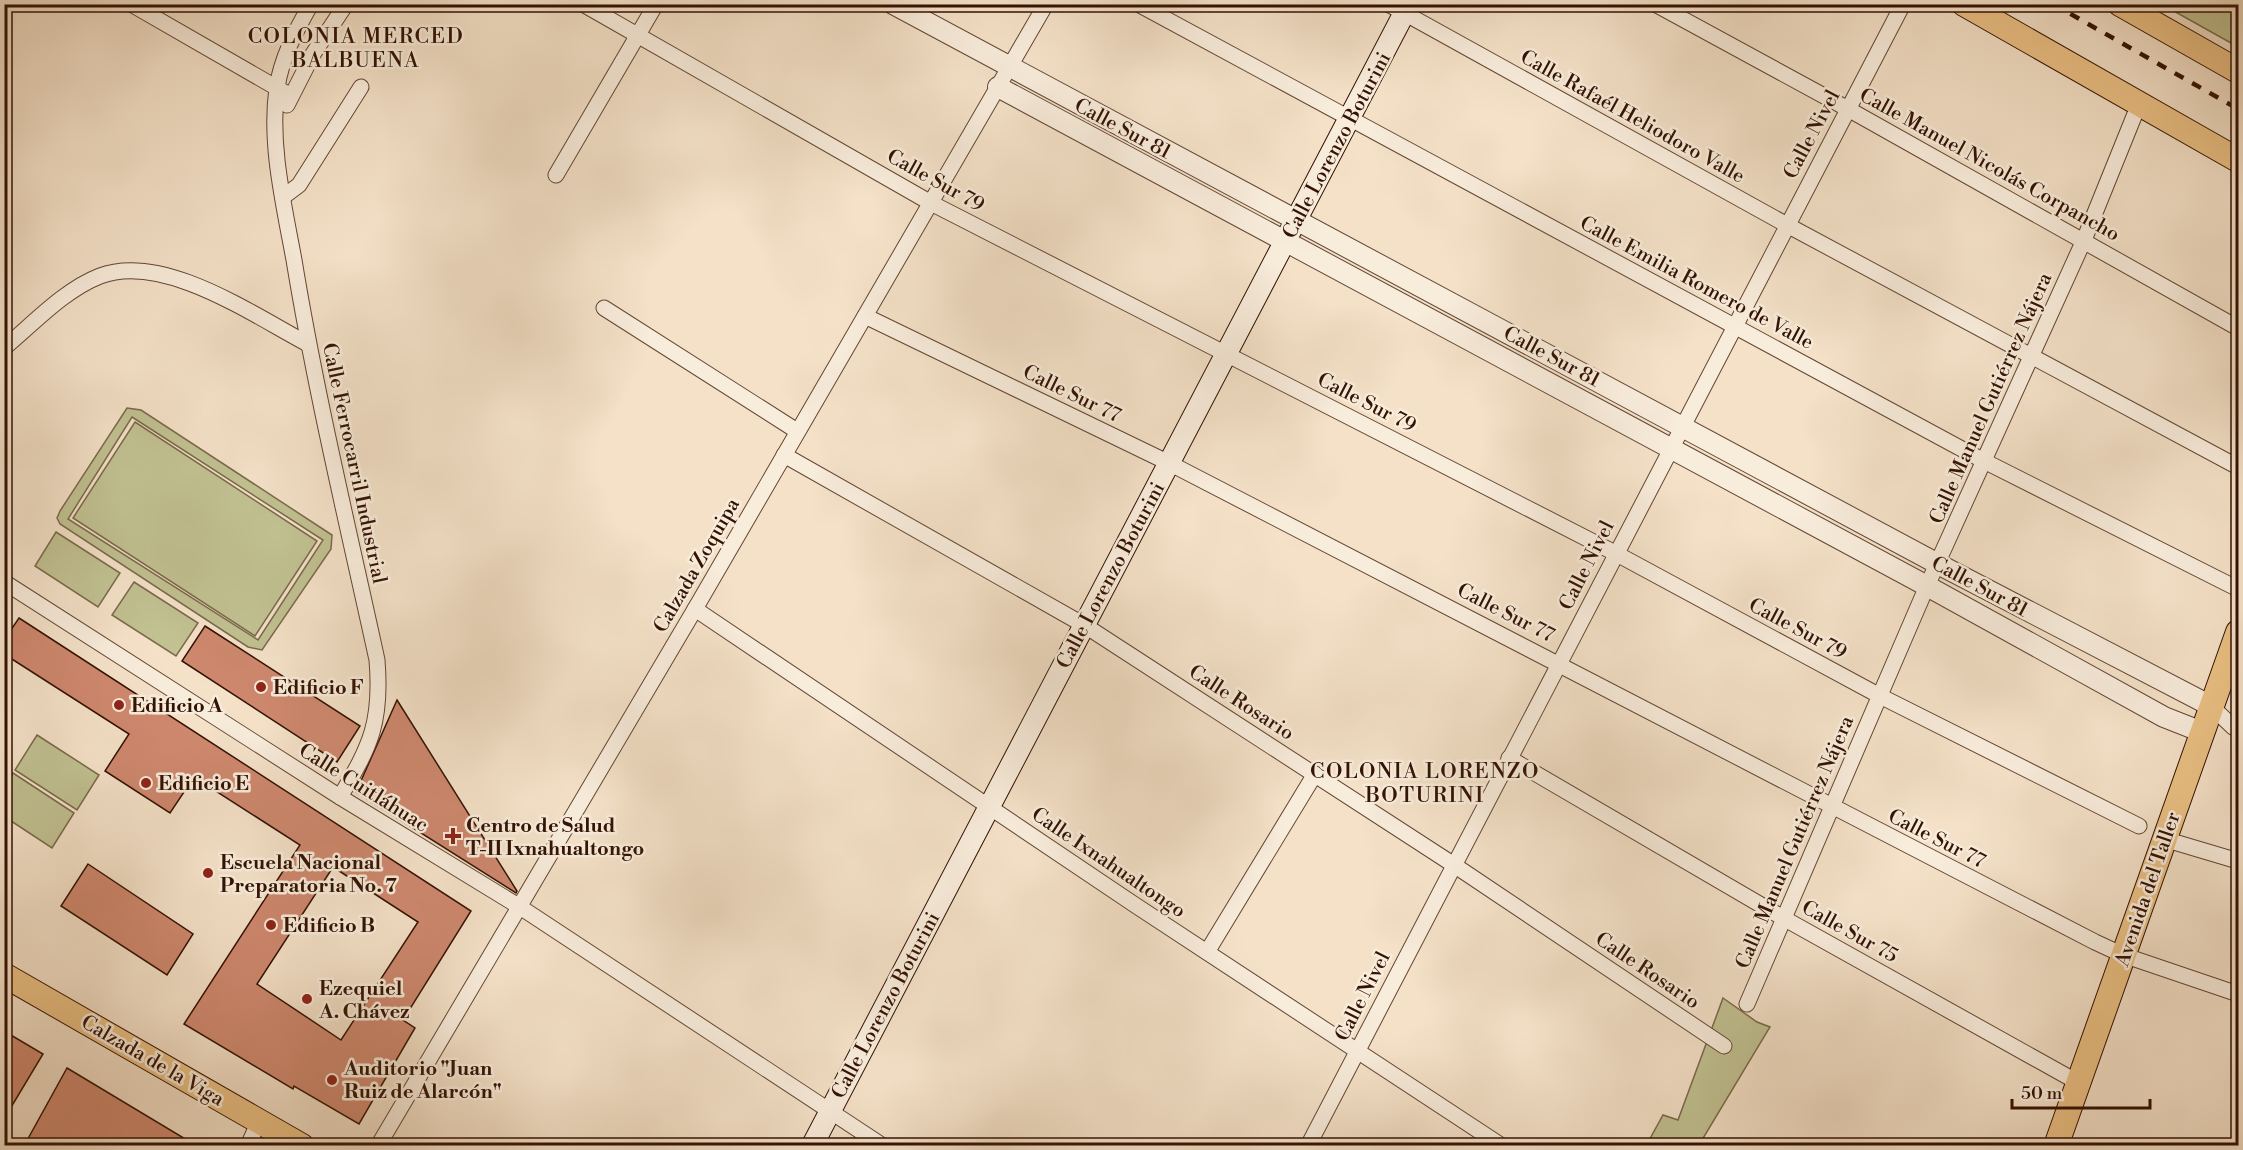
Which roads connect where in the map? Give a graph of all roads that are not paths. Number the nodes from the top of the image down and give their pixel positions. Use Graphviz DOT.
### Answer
graph roads {
  1 [pos="131,4"];
  2 [pos="311,4"];
  3 [pos="346,4"];
  4 [pos="583,4"];
  5 [pos="656,4"];
  6 [pos="893,4"];
  7 [pos="1046,4"];
  8 [pos="1138,4"];
  9 [pos="1655,4"];
  10 [pos="1902,4"];
  11 [pos="1964,4"];
  12 [pos="2120,4"];
  13 [pos="1400,8"];
  14 [pos="638,35"];
  15 [pos="1009,69"];
  16 [pos="2238,71"];
  17 [pos="361,87"];
  18 [pos="998,87"];
  19 [pos="284,93"];
  20 [pos="2139,104"];
  21 [pos="1848,109"];
  22 [pos="1350,118"];
  23 [pos="2238,160"];
  24 [pos="556,175"];
  25 [pos="283,197"];
  26 [pos="931,203"];
  27 [pos="1297,219"];
  28 [pos="1787,225"];
  29 [pos="2084,240"];
  30 [pos="1286,241"];
  31 [pos="604,308"];
  32 [pos="865,316"];
  33 [pos="1734,326"];
  34 [pos="2238,328"];
  35 [pos="308,344"];
  36 [pos="4,348"];
  37 [pos="1227,354"];
  38 [pos="2032,357"];
  39 [pos="1681,426"];
  40 [pos="798,431"];
  41 [pos="1671,447"];
  42 [pos="784,455"];
  43 [pos="1984,461"];
  44 [pos="1169,464"];
  45 [pos="2238,467"];
  46 [pos="1615,553"];
  47 [pos="1938,564"];
  48 [pos="4,582"];
  49 [pos="1927,586"];
  50 [pos="2238,590"];
  51 [pos="695,609"];
  52 [pos="1084,625"];
  53 [pos="2238,632"];
  54 [pos="1558,663"];
  55 [pos="1880,696"];
  56 [pos="2211,706"];
  57 [pos="2236,728"];
  58 [pos="2202,732"];
  59 [pos="1509,758"];
  60 [pos="1315,774"];
  61 [pos="340,797"];
  62 [pos="988,807"];
  63 [pos="1832,808"];
  64 [pos="2139,826"];
  65 [pos="2164,839"];
  66 [pos="2238,861"];
  67 [pos="1454,865"];
  68 [pos="520,907"];
  69 [pos="1785,919"];
  70 [pos="1208,952"];
  71 [pos="2123,955"];
  72 [pos="4,975"];
  73 [pos="2238,993"];
  74 [pos="1747,1004"];
  75 [pos="1724,1046"];
  76 [pos="1358,1050"];
  77 [pos="2079,1083"];
  78 [pos="830,1111"];
  79 [pos="259,1121"];
  80 [pos="248,1146"];
  81 [pos="302,1146"];
  82 [pos="378,1146"];
  83 [pos="812,1146"];
  84 [pos="883,1146"];
  85 [pos="1308,1146"];
  86 [pos="1502,1146"];
  87 [pos="2056,1146"];
  1 -- 19 [label="street"];
  2 -- 19 [label="street"];
  3 -- 19 [label="street"];
  4 -- 14 [label="street, Calle Sur 79"];
  5 -- 14 [label="street"];
  6 -- 15 [label="street, Calle Sur 81"];
  7 -- 15 [label="street, Calzada Zoquipa"];
  8 -- 22 [label="street, Calle Emilia Romero de Valle"];
  9 -- 21 [label="street, Calle Manuel Nicolás Corpancho"];
  10 -- 21 [label="street, Calle Nivel"];
  11 -- 20 [label="main road"];
  12 -- 16 [label="main road"];
  13 -- 22 [label="main road, Calle Lorenzo Boturini"];
  13 -- 28 [label="street, Calle Rafaél Heliodoro Valle"];
  14 -- 24 [label="street"];
  14 -- 26 [label="street, Calle Sur 79"];
  15 -- 18 [label="street, Calzada Zoquipa"];
  15 -- 27 [label="street, Calle Sur 81"];
  17 -- 25 [label="street"];
  18 -- 26 [label="street, Calzada Zoquipa"];
  18 -- 30 [label="street, Calle Sur 81"];
  19 -- 25 [label="street, Calle Ferrocarril Industrial"];
  20 -- 23 [label="main road"];
  20 -- 29 [label="street, Calle Manuel Gutiérrez Nájera"];
  21 -- 28 [label="street, Calle Nivel"];
  21 -- 29 [label="street, Calle Manuel Nicolás Corpancho"];
  22 -- 27 [label="main road, Calle Lorenzo Boturini"];
  22 -- 33 [label="street, Calle Emilia Romero de Valle"];
  25 -- 35 [label="street, Calle Ferrocarril Industrial"];
  26 -- 32 [label="street, Calzada Zoquipa"];
  26 -- 37 [label="street, Calle Sur 79"];
  27 -- 30 [label="main road, Calle Lorenzo Boturini"];
  27 -- 39 [label="street, Calle Sur 81"];
  28 -- 33 [label="street, Calle Nivel"];
  28 -- 38 [label="street, Calle Rafaél Heliodoro Valle"];
  29 -- 34 [label="street, Calle Manuel Nicolás Corpancho"];
  29 -- 38 [label="street, Calle Manuel Gutiérrez Nájera"];
  30 -- 37 [label="main road, Calle Lorenzo Boturini"];
  30 -- 41 [label="street, Calle Sur 81"];
  31 -- 40 [label="street"];
  32 -- 40 [label="street, Calzada Zoquipa"];
  32 -- 44 [label="street, Calle Sur 77"];
  33 -- 39 [label="street, Calle Nivel"];
  33 -- 43 [label="street, Calle Emilia Romero de Valle"];
  35 -- 36 [label="street"];
  35 -- 61 [label="street, Calle Ferrocarril Industrial"];
  37 -- 44 [label="main road, Calle Lorenzo Boturini"];
  37 -- 46 [label="street, Calle Sur 79"];
  38 -- 43 [label="street, Calle Manuel Gutiérrez Nájera"];
  38 -- 45 [label="street, Calle Rafaél Heliodoro Valle"];
  39 -- 41 [label="street, Calle Nivel"];
  39 -- 47 [label="street, Calle Sur 81"];
  40 -- 42 [label="street, Calzada Zoquipa"];
  41 -- 46 [label="street, Calle Nivel"];
  41 -- 49 [label="street, Calle Sur 81"];
  42 -- 51 [label="street, Calzada Zoquipa"];
  42 -- 52 [label="street, Calle Rosario"];
  43 -- 47 [label="street, Calle Manuel Gutiérrez Nájera"];
  43 -- 50 [label="street, Calle Emilia Romero de Valle"];
  44 -- 52 [label="main road, Calle Lorenzo Boturini"];
  44 -- 54 [label="street, Calle Sur 77"];
  46 -- 54 [label="street, Calle Nivel"];
  46 -- 55 [label="street, Calle Sur 79"];
  47 -- 49 [label="street, Calle Manuel Gutiérrez Nájera"];
  47 -- 56 [label="street, Calle Sur 81"];
  48 -- 61 [label="street, Calle Cuitláhuac"];
  49 -- 55 [label="street, Calle Manuel Gutiérrez Nájera"];
  49 -- 58 [label="street, Calle Sur 81"];
  51 -- 62 [label="street, Calle Ixnahualtongo"];
  51 -- 68 [label="street, Calzada Zoquipa"];
  52 -- 60 [label="street, Calle Rosario"];
  52 -- 62 [label="main road, Calle Lorenzo Boturini"];
  53 -- 56 [label="main road, Avenida del Taller"];
  54 -- 59 [label="street, Calle Nivel"];
  54 -- 63 [label="street, Calle Sur 77"];
  55 -- 63 [label="street, Calle Manuel Gutiérrez Nájera"];
  55 -- 64 [label="street, Calle Sur 79"];
  56 -- 57 [label="street"];
  56 -- 58 [label="main road, Avenida del Taller"];
  57 -- 58 [label="street"];
  58 -- 65 [label="main road, Avenida del Taller"];
  59 -- 67 [label="street, Calle Nivel"];
  59 -- 69 [label="street, Calle Sur 75"];
  60 -- 67 [label="street, Calle Rosario"];
  60 -- 70 [label="street"];
  61 -- 68 [label="street, Calle Cuitláhuac"];
  62 -- 70 [label="street, Calle Ixnahualtongo"];
  62 -- 78 [label="main road, Calle Lorenzo Boturini"];
  63 -- 69 [label="street, Calle Manuel Gutiérrez Nájera"];
  63 -- 71 [label="street, Calle Sur 77"];
  65 -- 66 [label="street"];
  65 -- 71 [label="main road, Avenida del Taller"];
  67 -- 75 [label="street, Calle Rosario"];
  67 -- 76 [label="street, Calle Nivel"];
  68 -- 78 [label="street, Calle Cuitláhuac"];
  68 -- 82 [label="street, Calzada Zoquipa"];
  69 -- 74 [label="street, Calle Manuel Gutiérrez Nájera"];
  69 -- 77 [label="street, Calle Sur 75"];
  70 -- 76 [label="street, Calle Ixnahualtongo"];
  71 -- 73 [label="street, Calle Sur 77"];
  71 -- 77 [label="main road, Avenida del Taller"];
  72 -- 79 [label="main road, Calzada de la Viga"];
  76 -- 85 [label="street, Calle Nivel"];
  76 -- 86 [label="street, Calle Ixnahualtongo"];
  77 -- 87 [label="main road, Avenida del Taller"];
  78 -- 83 [label="main road, Calle Lorenzo Boturini"];
  78 -- 84 [label="street, Calle Cuitláhuac"];
  79 -- 80 [label="street"];
  79 -- 81 [label="main road, Calzada de la Viga"];
}
